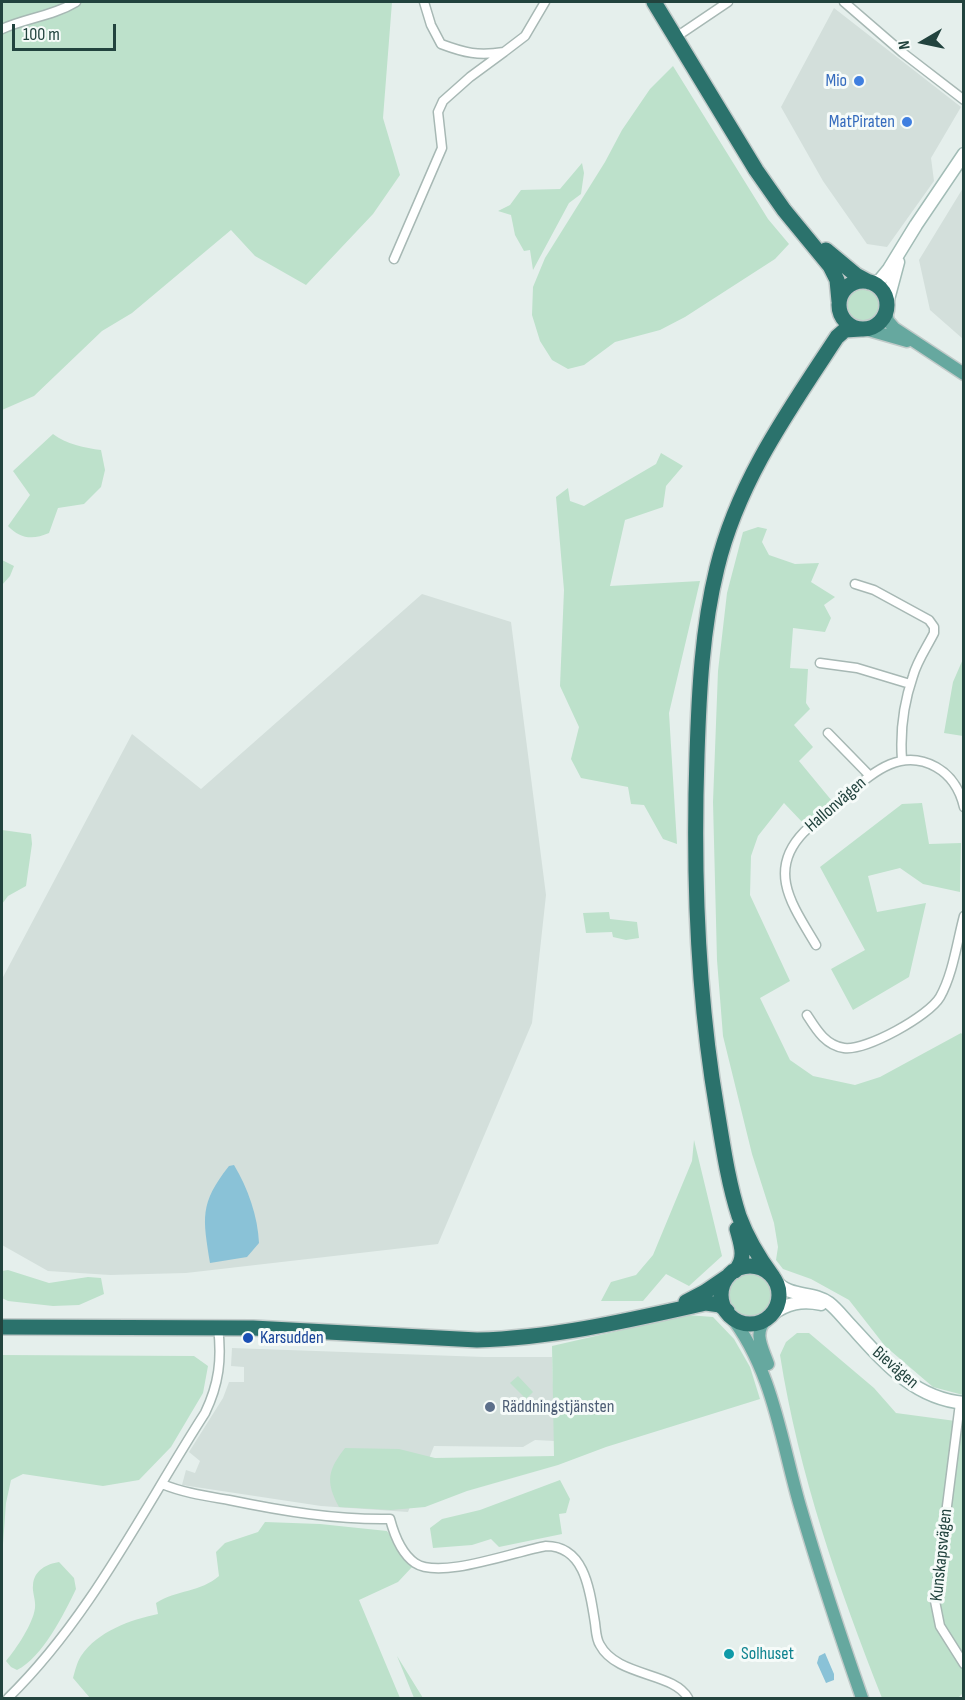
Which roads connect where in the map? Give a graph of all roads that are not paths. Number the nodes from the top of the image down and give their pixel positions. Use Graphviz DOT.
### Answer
graph roads {
  1 [pos="75,2"];
  2 [pos="424,2"];
  3 [pos="545,2"];
  4 [pos="654,2"];
  5 [pos="664,2"];
  6 [pos="728,2"];
  7 [pos="844,2"];
  8 [pos="2,29"];
  9 [pos="679,35"];
  10 [pos="504,52"];
  11 [pos="963,100"];
  12 [pos="963,154"];
  13 [pos="903,247"];
  14 [pos="394,259"];
  15 [pos="870,283"];
  16 [pos="839,304"];
  17 [pos="886,309"];
  18 [pos="863,329"];
  19 [pos="917,344"];
  20 [pos="824,357"];
  21 [pos="963,374"];
  22 [pos="855,584"];
  23 [pos="820,663"];
  24 [pos="910,684"];
  25 [pos="828,734"];
  26 [pos="902,760"];
  27 [pos="869,775"];
  28 [pos="963,807"];
  29 [pos="963,916"];
  30 [pos="816,945"];
  31 [pos="807,1015"];
  32 [pos="729,1182"];
  33 [pos="733,1272"];
  34 [pos="774,1279"];
  35 [pos="667,1311"];
  36 [pos="728,1313"];
  37 [pos="838,1313"];
  38 [pos="769,1317"];
  39 [pos="2,1327"];
  40 [pos="218,1328"];
  41 [pos="962,1403"];
  42 [pos="162,1484"];
  43 [pos="963,1664"];
  44 [pos="8,1698"];
  45 [pos="688,1698"];
  46 [pos="862,1698"];
  47 [pos="869,1698"];
  1 -- 8 [label="street"];
  2 -- 10 [label="street"];
  3 -- 10 [label="street"];
  4 -- 9 [label="highway"];
  5 -- 9 [label="highway"];
  6 -- 9 [label="street"];
  7 -- 11 [label="street"];
  9 -- 15 [label="highway"];
  9 -- 16 [label="highway"];
  10 -- 14 [label="street"];
  12 -- 13 [label="street"];
  13 -- 15 [label="street"];
  13 -- 17 [label="street"];
  15 -- 16 [label="highway"];
  15 -- 17 [label="highway"];
  16 -- 18 [label="highway"];
  16 -- 20 [label="highway"];
  17 -- 18 [label="highway"];
  17 -- 19 [label="main road"];
  18 -- 19 [label="main road"];
  18 -- 20 [label="highway"];
  19 -- 21 [label="main road"];
  20 -- 32 [label="highway"];
  22 -- 24 [label="street"];
  23 -- 24 [label="street"];
  24 -- 26 [label="street"];
  25 -- 27 [label="street"];
  26 -- 27 [label="street, Hallonvägen"];
  26 -- 28 [label="street"];
  27 -- 30 [label="street, Hallonvägen"];
  29 -- 31 [label="street"];
  32 -- 33 [label="highway"];
  32 -- 34 [label="highway"];
  33 -- 34 [label="highway"];
  33 -- 35 [label="highway"];
  33 -- 36 [label="highway"];
  34 -- 37 [label="street, Bievägen"];
  34 -- 38 [label="highway"];
  35 -- 36 [label="highway"];
  35 -- 40 [label="highway"];
  36 -- 38 [label="highway"];
  36 -- 46 [label="main road"];
  37 -- 38 [label="street, Bievägen"];
  37 -- 41 [label="street, Bievägen"];
  38 -- 47 [label="main road"];
  39 -- 40 [label="highway"];
  40 -- 42 [label="street"];
  41 -- 43 [label="street, Kunskapsvägen"];
  42 -- 44 [label="street"];
  42 -- 45 [label="street"];
}
